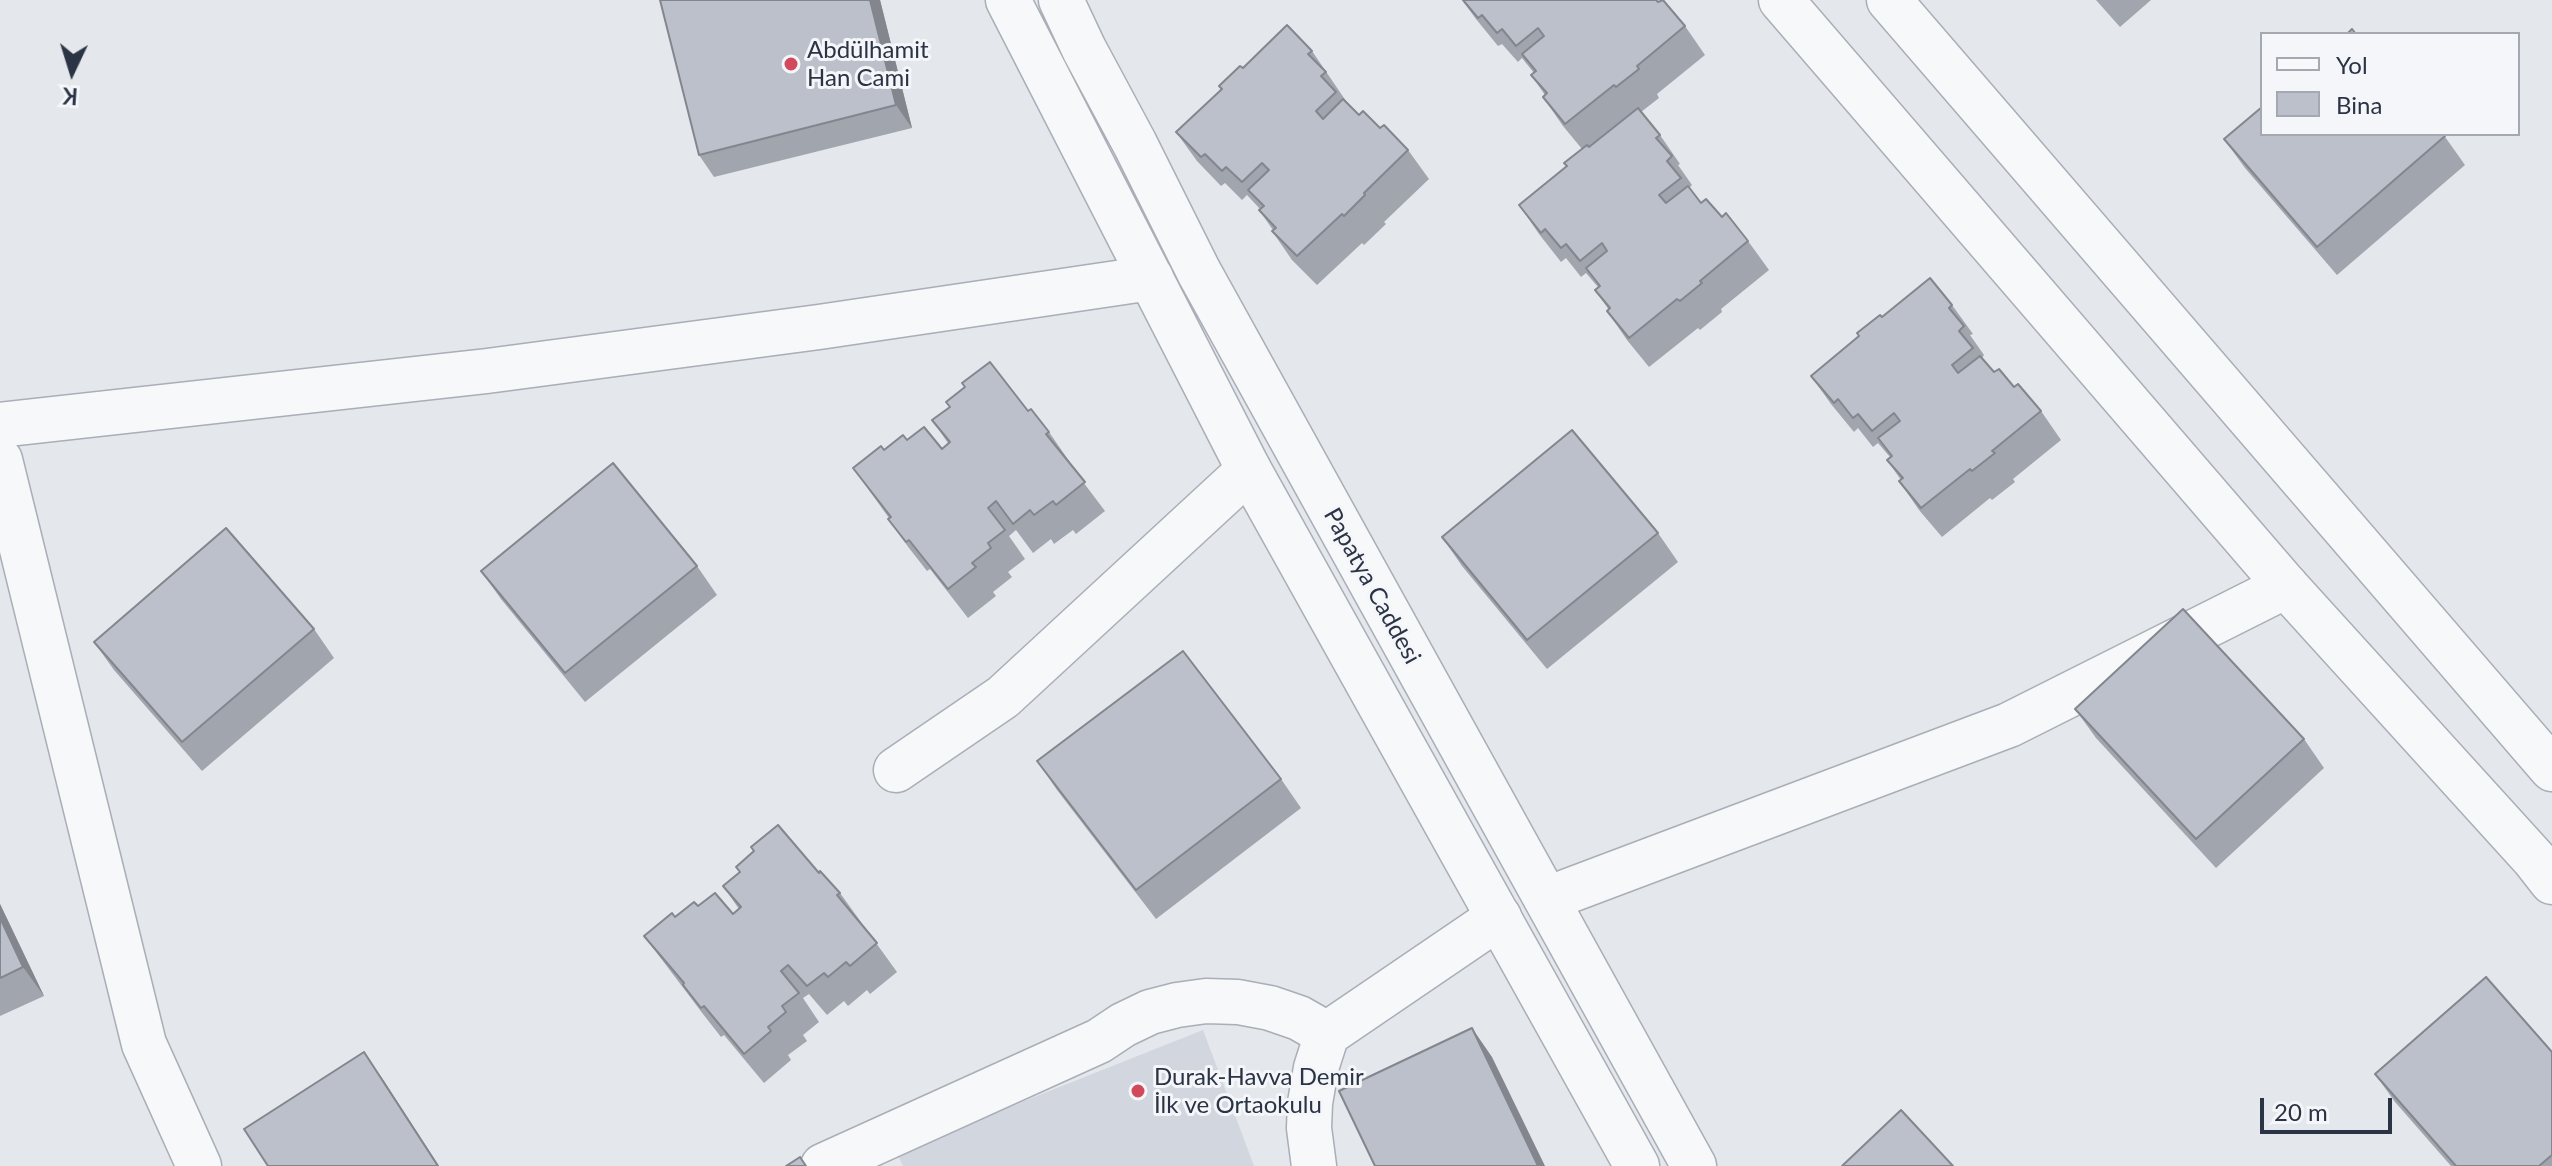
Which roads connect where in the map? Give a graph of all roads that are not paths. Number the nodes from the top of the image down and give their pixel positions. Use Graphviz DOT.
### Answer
graph roads {
  1 [pos="1008,0"];
  2 [pos="1061,0"];
  3 [pos="1781,0"];
  4 [pos="1889,0"];
  5 [pos="1151,278"];
  6 [pos="0,425"];
  7 [pos="1290,439"];
  8 [pos="0,460"];
  9 [pos="1249,470"];
  10 [pos="2286,586"];
  11 [pos="2552,769"];
  12 [pos="896,770"];
  13 [pos="2546,862"];
  14 [pos="1547,899"];
  15 [pos="1499,917"];
  16 [pos="1327,1034"];
  17 [pos="850,1160"];
  18 [pos="199,1166"];
  19 [pos="1314,1166"];
  20 [pos="1637,1166"];
  21 [pos="1694,1166"];
  1 -- 5 [label="street, Papatya Caddesi"];
  2 -- 7 [label="street, Papatya Caddesi"];
  3 -- 10 [label="street"];
  4 -- 11 [label="street"];
  5 -- 6 [label="street"];
  5 -- 9 [label="street, Papatya Caddesi"];
  7 -- 9 [label="street"];
  7 -- 14 [label="street, Papatya Caddesi"];
  8 -- 18 [label="street"];
  9 -- 12 [label="street"];
  9 -- 15 [label="street, Papatya Caddesi"];
  10 -- 13 [label="street"];
  10 -- 14 [label="street"];
  14 -- 15 [label="street"];
  14 -- 21 [label="street, Papatya Caddesi"];
  15 -- 16 [label="street"];
  15 -- 20 [label="street, Papatya Caddesi"];
  16 -- 17 [label="street"];
  16 -- 19 [label="street"];
}
